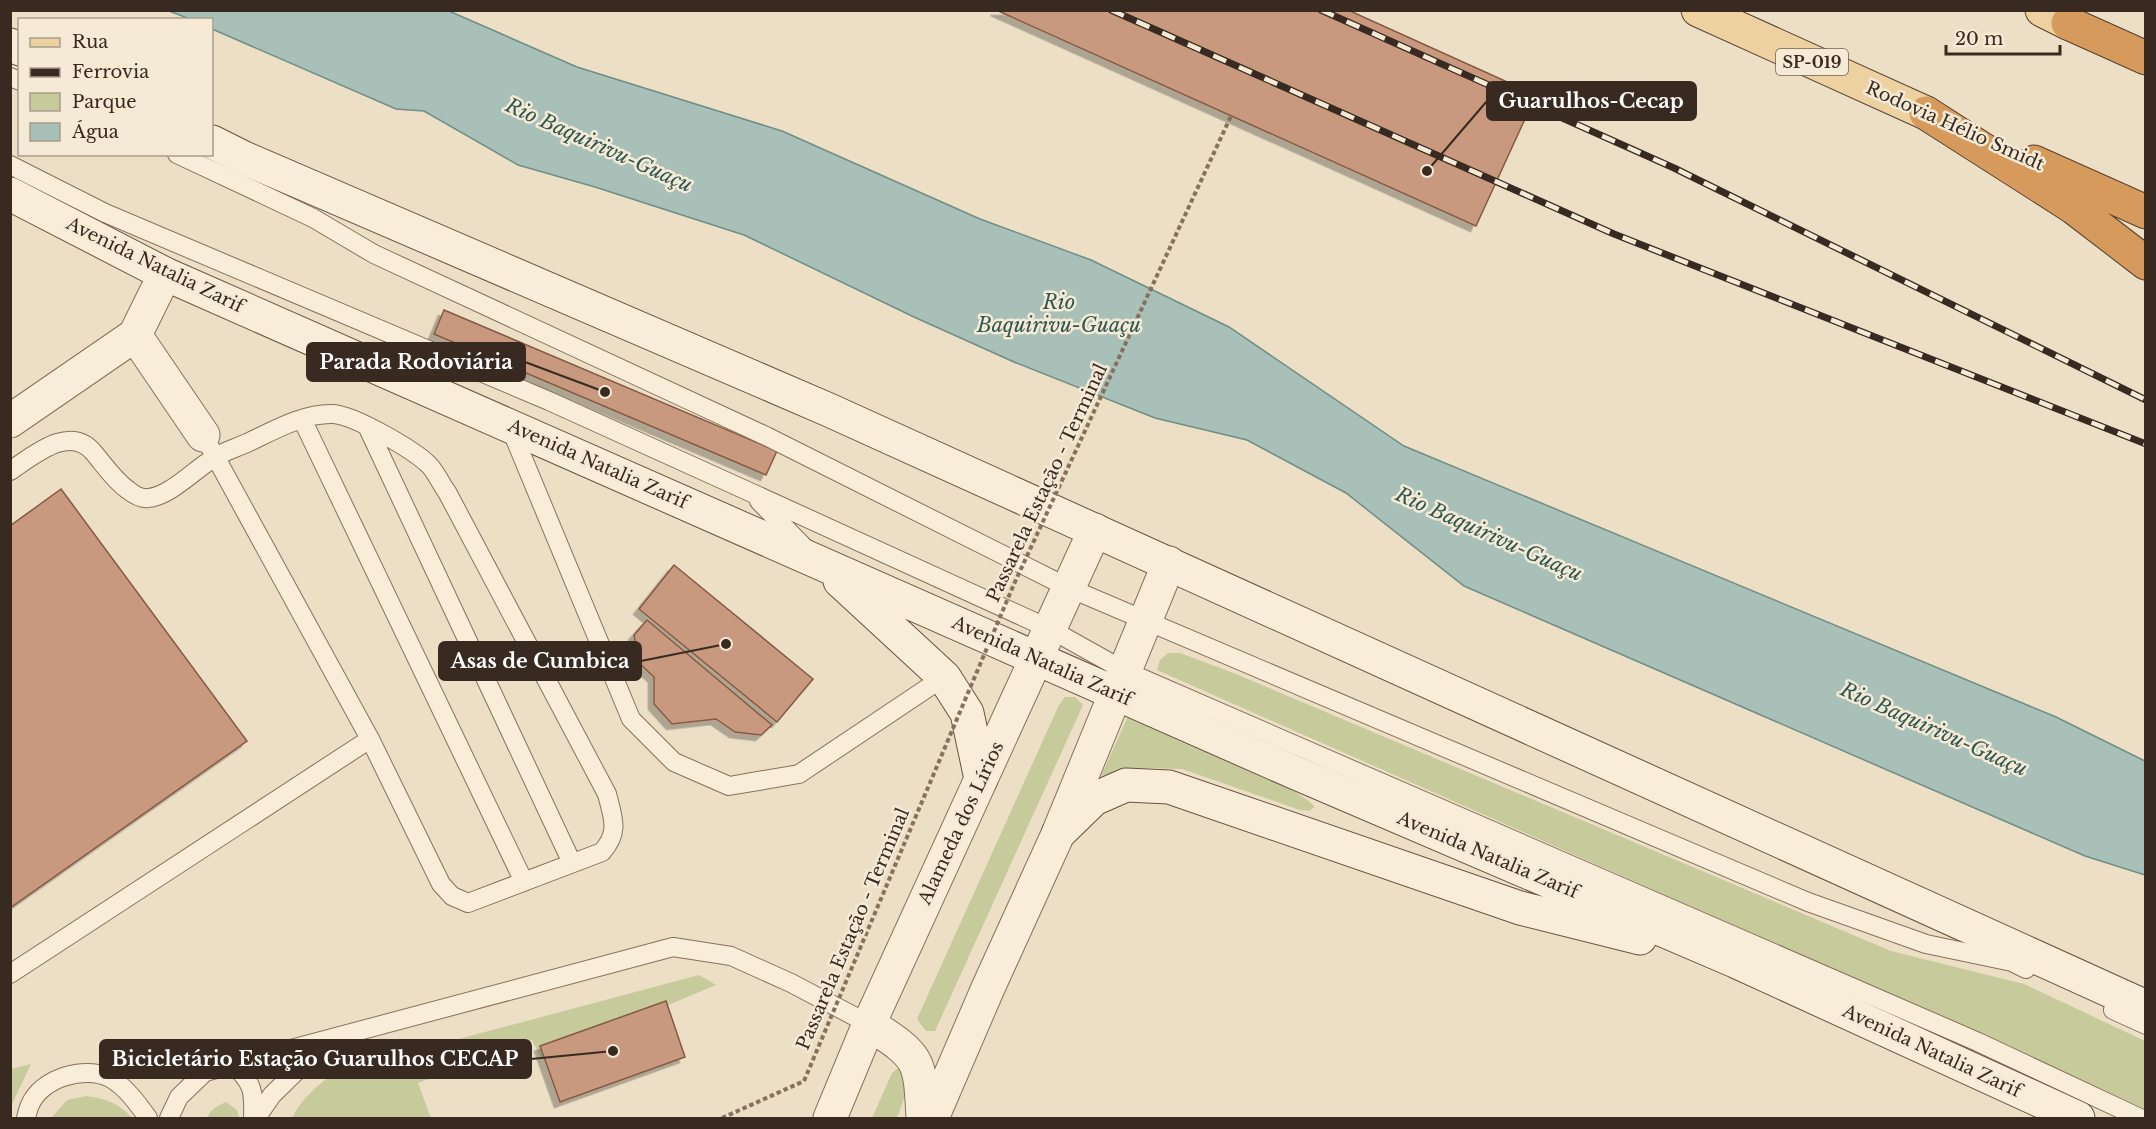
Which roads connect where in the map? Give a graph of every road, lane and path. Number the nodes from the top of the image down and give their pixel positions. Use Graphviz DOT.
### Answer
graph roads {
  1 [pos="1698,10"];
  2 [pos="2055,16"];
  3 [pos="2145,48"];
  4 [pos="2145,58"];
  5 [pos="1926,113"];
  6 [pos="1231,116"];
  7 [pos="213,142"];
  8 [pos="181,156"];
  9 [pos="10,165"];
  10 [pos="10,194"];
  11 [pos="2145,212"];
  12 [pos="2145,263"];
  13 [pos="165,274"];
  14 [pos="135,335"];
  15 [pos="302,419"];
  16 [pos="10,421"];
  17 [pos="509,424"];
  18 [pos="367,426"];
  19 [pos="209,446"];
  20 [pos="10,471"];
  21 [pos="752,493"];
  22 [pos="1095,530"];
  23 [pos="818,561"];
  24 [pos="1169,563"];
  25 [pos="1069,588"];
  26 [pos="1146,621"];
  27 [pos="1050,629"];
  28 [pos="1037,658"];
  29 [pos="944,676"];
  30 [pos="1120,682"];
  31 [pos="370,739"];
  32 [pos="981,779"];
  33 [pos="1058,834"];
  34 [pos="572,863"];
  35 [pos="524,882"];
  36 [pos="1735,961"];
  37 [pos="10,974"];
  38 [pos="2145,1007"];
  39 [pos="869,1024"];
  40 [pos="2145,1025"];
  41 [pos="330,1038"];
  42 [pos="232,1063"];
  43 [pos="26,1119"];
  44 [pos="148,1119"];
  45 [pos="169,1119"];
  46 [pos="255,1119"];
  47 [pos="722,1119"];
  48 [pos="830,1119"];
  49 [pos="923,1119"];
  50 [pos="932,1119"];
  51 [pos="2078,1119"];
  52 [pos="2140,1119"];
  1 -- 5 [label="main road, Rodovia Hélio Smidt / SP-019"];
  2 -- 3 [label="highway"];
  2 -- 4 [label="highway"];
  5 -- 11 [label="highway, Rodovia Hélio Smidt / SP-019"];
  5 -- 12 [label="highway"];
  6 -- 47 [label="path, Passarela Estação - Terminal, bridge"];
  7 -- 22 [label="main road"];
  8 -- 25 [label="lane"];
  9 -- 21 [label="lane"];
  10 -- 13 [label="main road, Avenida Natalia Zarif"];
  13 -- 14 [label="main road"];
  13 -- 17 [label="main road, Avenida Natalia Zarif"];
  14 -- 16 [label="main road"];
  14 -- 19 [label="main road"];
  15 -- 18 [label="lane"];
  15 -- 19 [label="lane"];
  15 -- 35 [label="lane"];
  17 -- 23 [label="main road, Avenida Natalia Zarif"];
  17 -- 29 [label="lane"];
  18 -- 34 [label="lane"];
  18 -- 34 [label="lane"];
  19 -- 20 [label="lane"];
  19 -- 31 [label="lane"];
  21 -- 23 [label="lane"];
  21 -- 27 [label="lane"];
  22 -- 24 [label="main road"];
  22 -- 25 [label="main road, Alameda dos Lírios"];
  23 -- 28 [label="main road, Avenida Natalia Zarif"];
  23 -- 29 [label="main road"];
  24 -- 26 [label="main road"];
  24 -- 38 [label="main road"];
  25 -- 26 [label="lane"];
  25 -- 27 [label="main road, Alameda dos Lírios"];
  26 -- 30 [label="main road"];
  26 -- 40 [label="lane"];
  27 -- 28 [label="main road, Alameda dos Lírios"];
  27 -- 30 [label="lane"];
  28 -- 30 [label="main road, Avenida Natalia Zarif"];
  28 -- 32 [label="main road, Alameda dos Lírios"];
  29 -- 32 [label="main road"];
  30 -- 33 [label="main road"];
  30 -- 36 [label="main road, Avenida Natalia Zarif"];
  30 -- 52 [label="lane"];
  31 -- 35 [label="lane"];
  31 -- 37 [label="lane"];
  32 -- 39 [label="main road, Alameda dos Lírios"];
  33 -- 36 [label="main road"];
  33 -- 50 [label="main road"];
  34 -- 35 [label="lane"];
  36 -- 51 [label="main road, Avenida Natalia Zarif"];
  39 -- 41 [label="lane"];
  39 -- 48 [label="main road, Alameda dos Lírios"];
  39 -- 49 [label="main road"];
  41 -- 42 [label="lane"];
  41 -- 46 [label="lane"];
  42 -- 45 [label="lane"];
  42 -- 46 [label="lane"];
  43 -- 44 [label="lane"];
}
